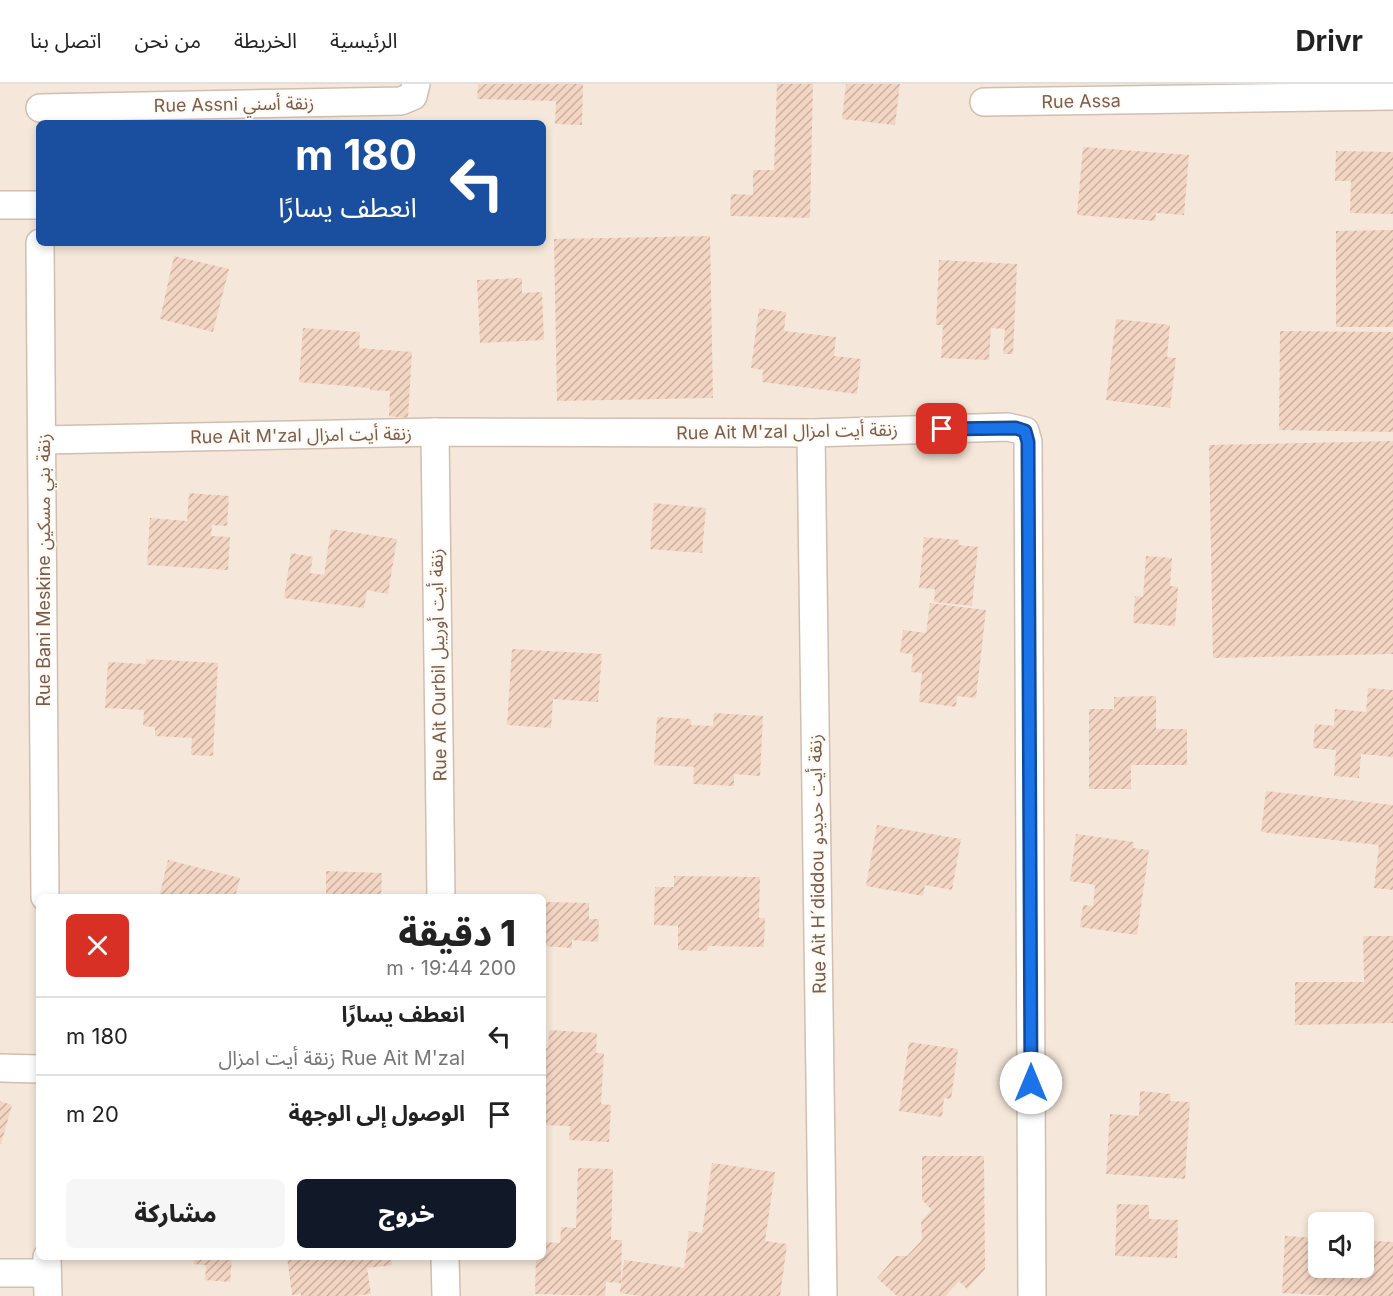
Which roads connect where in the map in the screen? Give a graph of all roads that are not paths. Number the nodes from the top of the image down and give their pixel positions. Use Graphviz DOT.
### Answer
graph roads {
  1 [pos="416,84"];
  2 [pos="1393,96"];
  3 [pos="984,102"];
  4 [pos="40,105"];
  5 [pos="0,205"];
  6 [pos="36,205"];
  7 [pos="40,246"];
  8 [pos="435,432"];
  9 [pos="811,433"];
  10 [pos="42,440"];
  11 [pos="45,894"];
  12 [pos="441,894"];
  13 [pos="0,1068"];
  14 [pos="36,1069"];
  15 [pos="445,1260"];
  16 [pos="0,1274"];
  17 [pos="47,1275"];
  18 [pos="446,1296"];
  19 [pos="823,1296"];
  20 [pos="1032,1296"];
  1 -- 4 [label="street, Rue Assni زنقة أسني"];
  2 -- 3 [label="street, Rue Assa"];
  5 -- 6 [label="street"];
  7 -- 10 [label="street, Rue Bani Meskine زنقة بني مسكين"];
  8 -- 9 [label="street, Rue Ait M'zal زنقة أيت امزال"];
  8 -- 10 [label="street, Rue Ait M'zal زنقة أيت امزال"];
  8 -- 12 [label="street, Rue Ait Ourbil زنقة أيت أوريبل"];
  9 -- 19 [label="street, Rue Ait H´diddou زنقة أيت حديدو"];
  9 -- 20 [label="street, Rue Ait M'zal زنقة أيت امزال"];
  10 -- 11 [label="street, Rue Bani Meskine زنقة بني مسكين"];
  13 -- 14 [label="street"];
  15 -- 18 [label="street"];
  16 -- 17 [label="street"];
}
